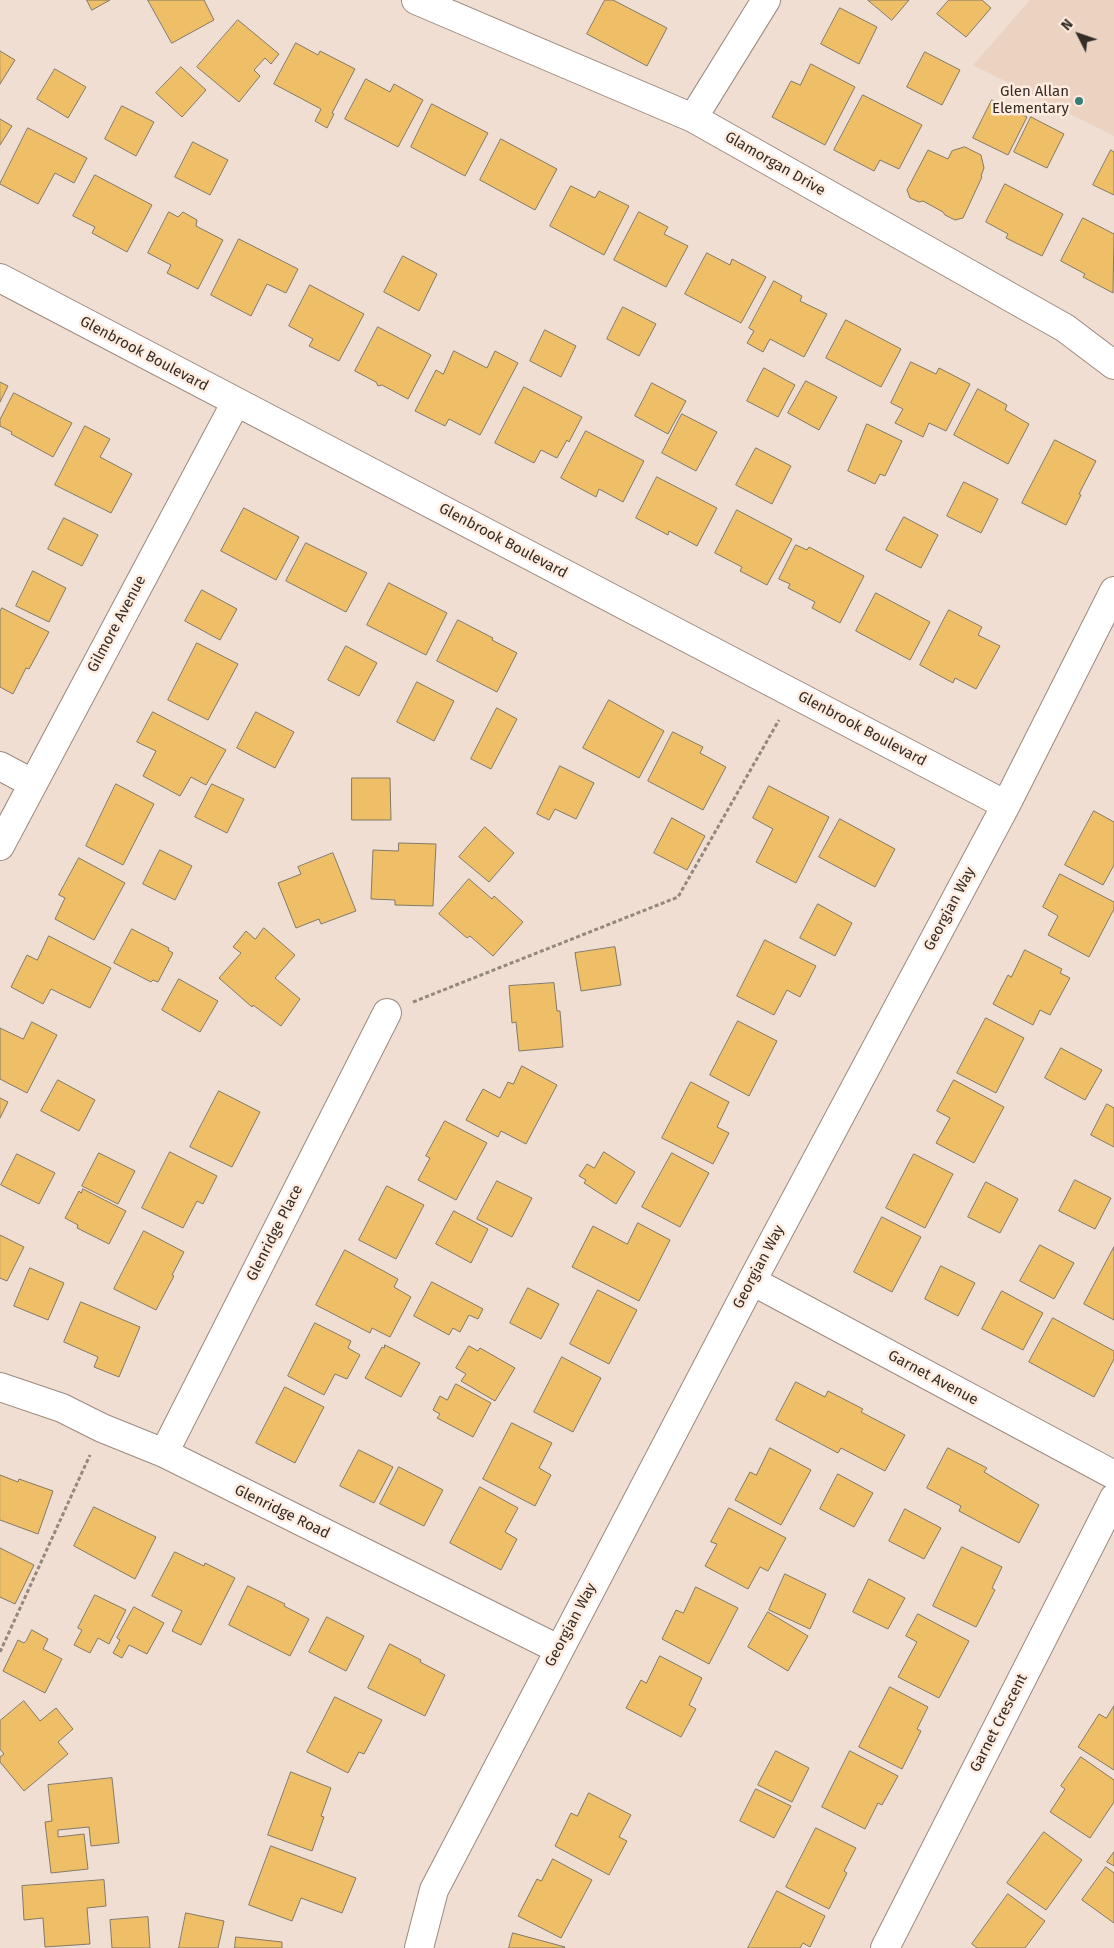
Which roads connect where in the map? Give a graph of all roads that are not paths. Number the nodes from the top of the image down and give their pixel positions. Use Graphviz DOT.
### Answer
graph roads {
  1 [pos="416,0"];
  2 [pos="766,0"];
  3 [pos="693,118"];
  4 [pos="0,278"];
  5 [pos="1114,366"];
  6 [pos="236,402"];
  7 [pos="1114,592"];
  8 [pos="0,766"];
  9 [pos="32,784"];
  10 [pos="1006,805"];
  11 [pos="0,846"];
  12 [pos="387,1012"];
  13 [pos="752,1281"];
  14 [pos="0,1387"];
  15 [pos="164,1454"];
  16 [pos="1114,1475"];
  17 [pos="1114,1498"];
  18 [pos="558,1649"];
  19 [pos="419,1948"];
  20 [pos="885,1948"];
  1 -- 3 [label="street, Glamorgan Drive"];
  2 -- 3 [label="street"];
  3 -- 5 [label="street, Glamorgan Drive"];
  4 -- 6 [label="street, Glenbrook Boulevard"];
  6 -- 9 [label="street, Gilmore Avenue"];
  6 -- 10 [label="street, Glenbrook Boulevard"];
  7 -- 10 [label="street, Georgian Way"];
  8 -- 9 [label="street"];
  9 -- 11 [label="street, Gilmore Avenue"];
  10 -- 13 [label="street, Georgian Way"];
  12 -- 15 [label="street, Glenridge Place"];
  13 -- 16 [label="street, Garnet Avenue"];
  13 -- 18 [label="street, Georgian Way"];
  14 -- 15 [label="street, Glenridge Road"];
  15 -- 18 [label="street, Glenridge Road"];
  17 -- 20 [label="street, Garnet Crescent"];
  18 -- 19 [label="street, Georgian Way"];
}
